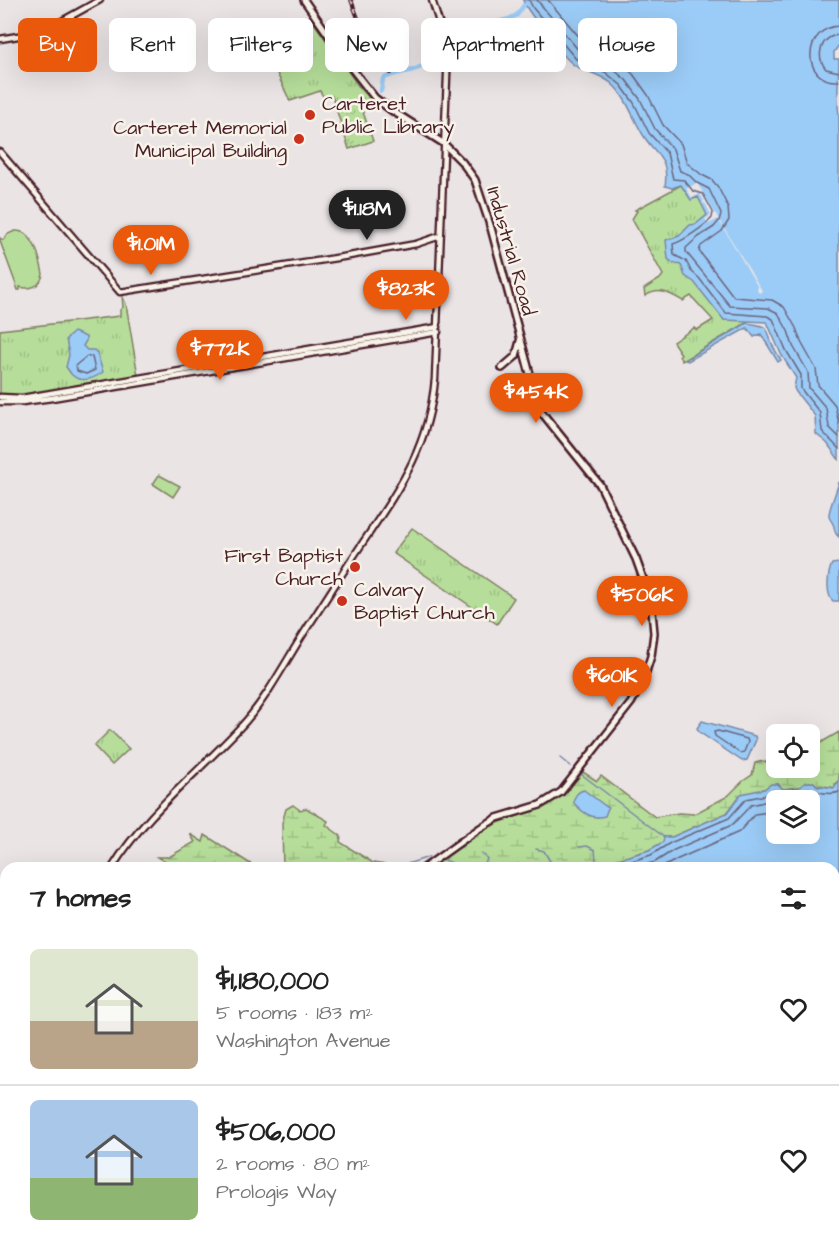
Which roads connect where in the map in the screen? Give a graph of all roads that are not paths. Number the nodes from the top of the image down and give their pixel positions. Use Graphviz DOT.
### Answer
graph roads {
  1 [pos="100,0"];
  2 [pos="304,0"];
  3 [pos="432,0"];
  4 [pos="0,39"];
  5 [pos="443,143"];
  6 [pos="0,152"];
  7 [pos="440,236"];
  8 [pos="438,329"];
  9 [pos="520,340"];
  10 [pos="502,368"];
  11 [pos="0,397"];
  12 [pos="0,402"];
  13 [pos="116,862"];
  14 [pos="432,862"];
  1 -- 4 [label="street"];
  2 -- 5 [label="main road, Industrial Road"];
  3 -- 5 [label="street"];
  5 -- 7 [label="street"];
  5 -- 9 [label="main road, Industrial Road"];
  6 -- 7 [label="street"];
  7 -- 8 [label="street"];
  8 -- 11 [label="street"];
  8 -- 12 [label="street"];
  8 -- 13 [label="street"];
  9 -- 10 [label="main road"];
  9 -- 14 [label="main road, Industrial Road"];
}
